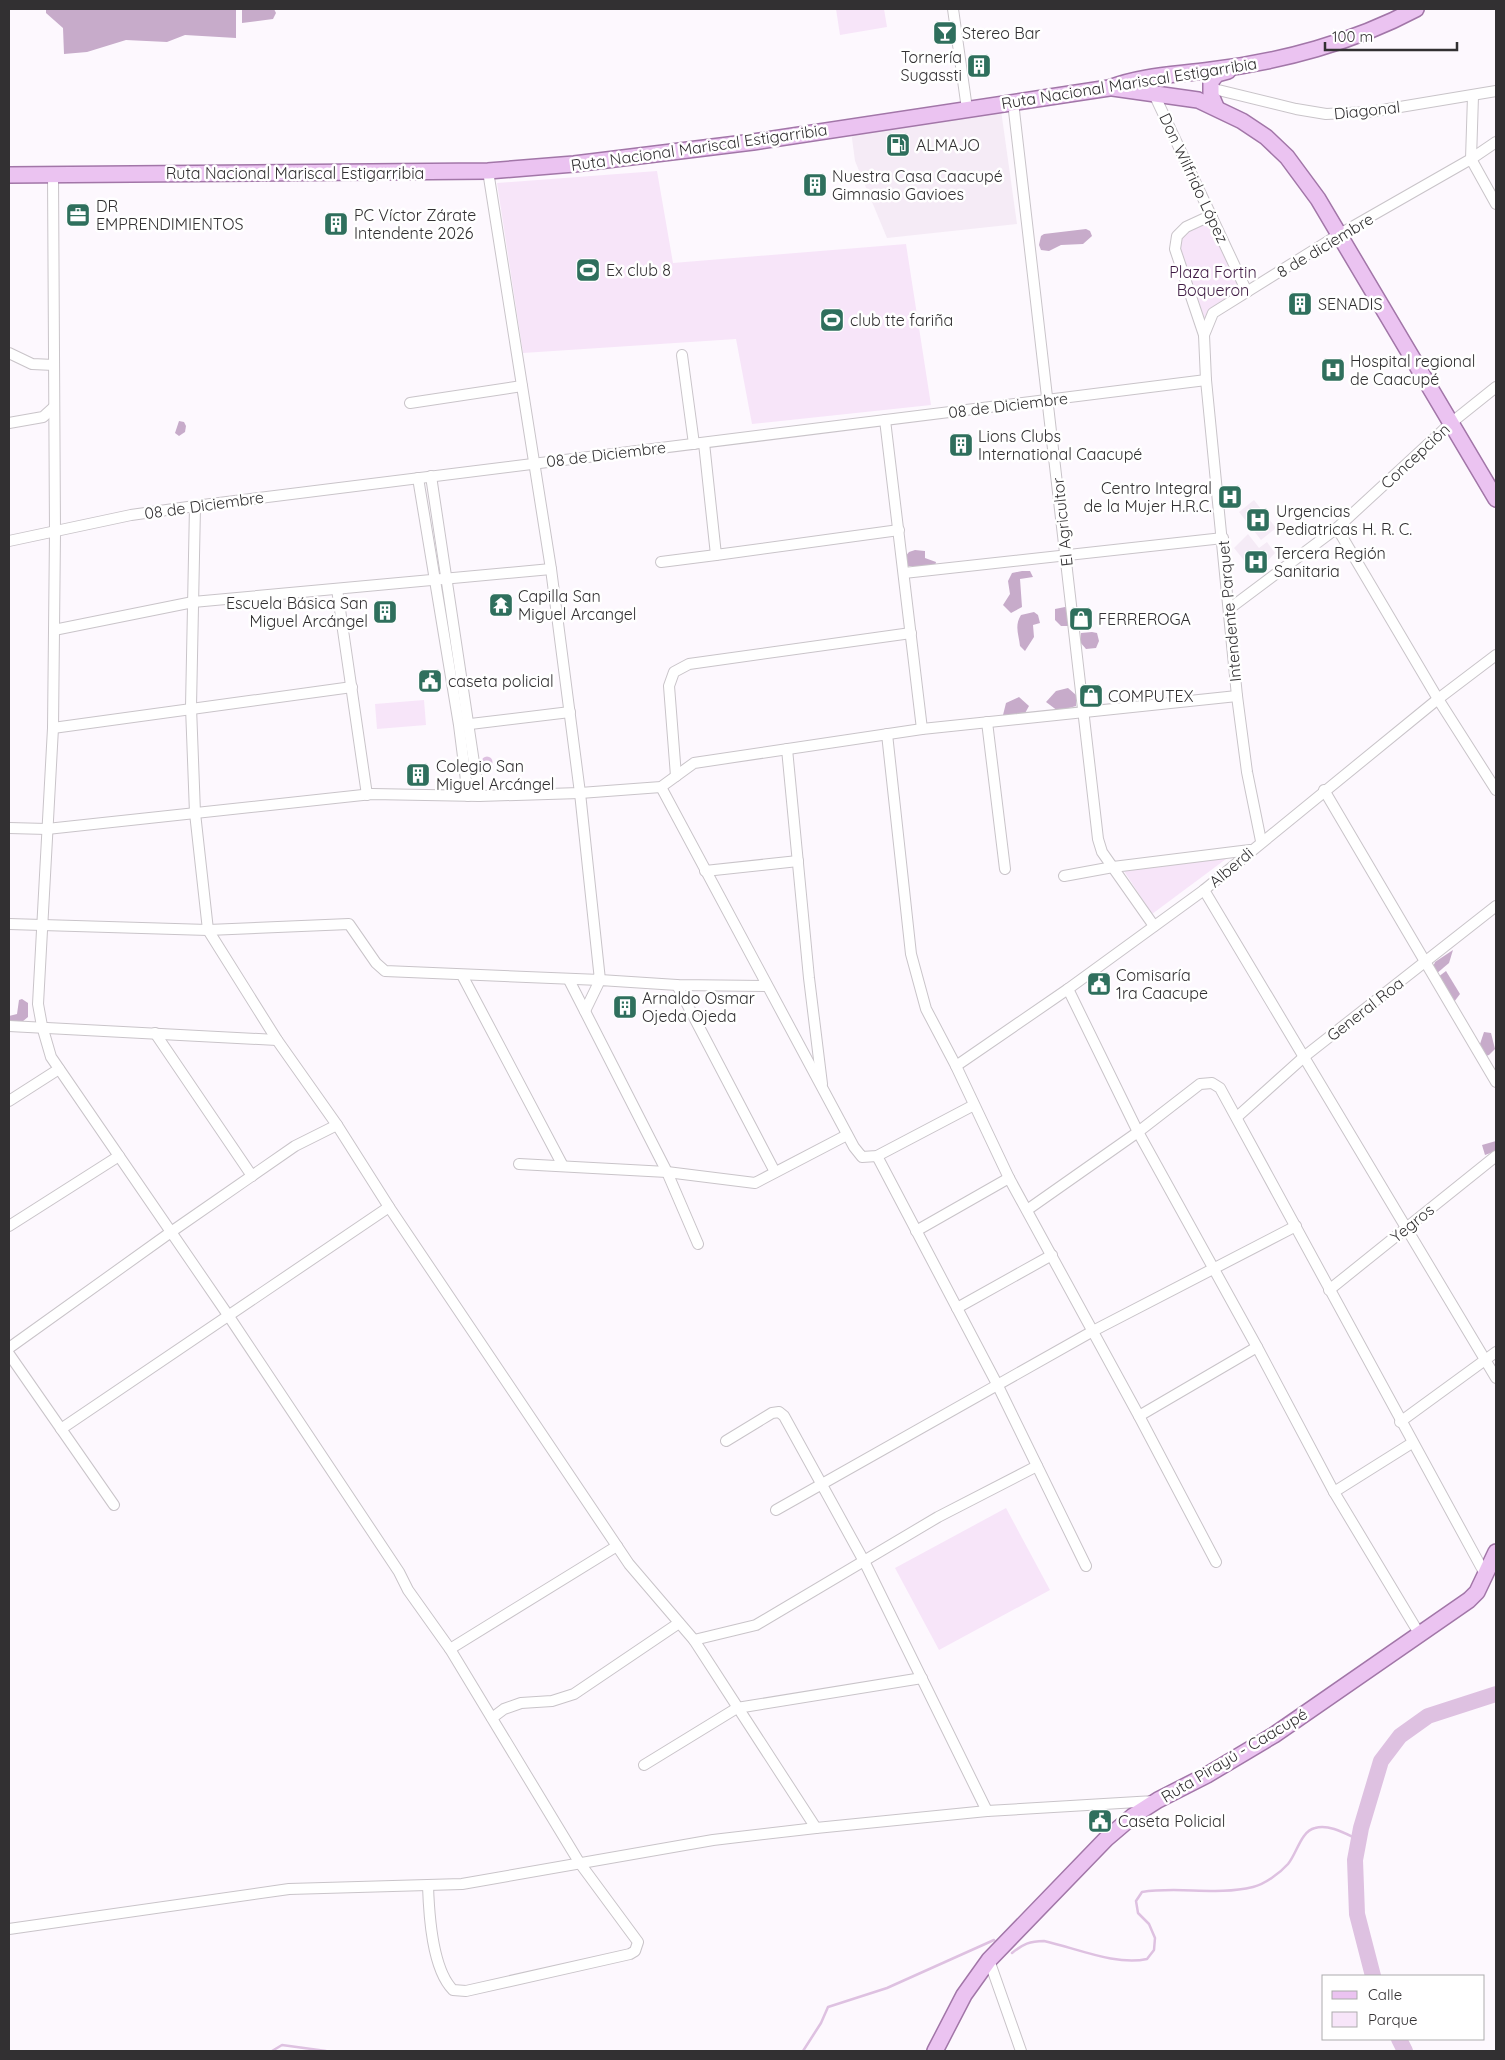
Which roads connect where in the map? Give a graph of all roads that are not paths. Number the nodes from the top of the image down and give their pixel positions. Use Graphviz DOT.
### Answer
graph roads {
  1 [pos="952,9"];
  2 [pos="1416,9"];
  3 [pos="1255,62"];
  4 [pos="1109,88"];
  5 [pos="1210,88"];
  6 [pos="1496,91"];
  7 [pos="1153,92"];
  8 [pos="1472,96"];
  9 [pos="1013,102"];
  10 [pos="1216,107"];
  11 [pos="966,109"];
  12 [pos="1496,142"];
  13 [pos="1471,159"];
  14 [pos="488,171"];
  15 [pos="53,174"];
  16 [pos="9,175"];
  17 [pos="1496,204"];
  18 [pos="1212,215"];
  19 [pos="1338,235"];
  20 [pos="1247,292"];
  21 [pos="1204,335"];
  22 [pos="9,353"];
  23 [pos="682,355"];
  24 [pos="54,366"];
  25 [pos="1206,380"];
  26 [pos="522,386"];
  27 [pos="1496,387"];
  28 [pos="1048,401"];
  29 [pos="410,403"];
  30 [pos="54,407"];
  31 [pos="885,420"];
  32 [pos="9,423"];
  33 [pos="1451,423"];
  34 [pos="699,443"];
  35 [pos="534,463"];
  36 [pos="431,476"];
  37 [pos="418,478"];
  38 [pos="1496,499"];
  39 [pos="195,506"];
  40 [pos="1337,528"];
  41 [pos="898,530"];
  42 [pos="55,532"];
  43 [pos="1223,538"];
  44 [pos="9,541"];
  45 [pos="716,555"];
  46 [pos="1066,557"];
  47 [pos="661,562"];
  48 [pos="551,569"];
  49 [pos="904,573"];
  50 [pos="440,580"];
  51 [pos="337,589"];
  52 [pos="193,602"];
  53 [pos="1229,609"];
  54 [pos="54,630"];
  55 [pos="911,633"];
  56 [pos="1496,655"];
  57 [pos="352,687"];
  58 [pos="1237,696"];
  59 [pos="1438,699"];
  60 [pos="191,707"];
  61 [pos="570,712"];
  62 [pos="1083,712"];
  63 [pos="986,722"];
  64 [pos="463,725"];
  65 [pos="53,728"];
  66 [pos="922,729"];
  67 [pos="887,734"];
  68 [pos="787,749"];
  69 [pos="676,776"];
  70 [pos="661,787"];
  71 [pos="1324,790"];
  72 [pos="1496,790"];
  73 [pos="580,793"];
  74 [pos="367,795"];
  75 [pos="473,796"];
  76 [pos="196,813"];
  77 [pos="9,828"];
  78 [pos="47,829"];
  79 [pos="1261,841"];
  80 [pos="1250,850"];
  81 [pos="798,861"];
  82 [pos="1113,867"];
  83 [pos="1006,869"];
  84 [pos="705,870"];
  85 [pos="1064,876"];
  86 [pos="1204,890"];
  87 [pos="1496,906"];
  88 [pos="9,924"];
  89 [pos="42,924"];
  90 [pos="1154,926"];
  91 [pos="208,930"];
  92 [pos="1425,962"];
  93 [pos="462,975"];
  94 [pos="569,980"];
  95 [pos="600,980"];
  96 [pos="677,985"];
  97 [pos="767,986"];
  98 [pos="1068,989"];
  99 [pos="585,1011"];
  100 [pos="9,1026"];
  101 [pos="42,1026"];
  102 [pos="155,1033"];
  103 [pos="277,1040"];
  104 [pos="1305,1056"];
  105 [pos="956,1066"];
  106 [pos="59,1069"];
  107 [pos="1496,1082"];
  108 [pos="823,1090"];
  109 [pos="9,1101"];
  110 [pos="974,1105"];
  111 [pos="1237,1117"];
  112 [pos="337,1125"];
  113 [pos="1138,1132"];
  114 [pos="847,1135"];
  115 [pos="119,1156"];
  116 [pos="877,1156"];
  117 [pos="1496,1156"];
  118 [pos="519,1164"];
  119 [pos="563,1166"];
  120 [pos="667,1172"];
  121 [pos="775,1172"];
  122 [pos="252,1176"];
  123 [pos="1009,1178"];
  124 [pos="389,1207"];
  125 [pos="1027,1210"];
  126 [pos="9,1226"];
  127 [pos="1296,1226"];
  128 [pos="1407,1227"];
  129 [pos="916,1231"];
  130 [pos="171,1232"];
  131 [pos="698,1244"];
  132 [pos="1052,1255"];
  133 [pos="1215,1270"];
  134 [pos="1329,1290"];
  135 [pos="957,1308"];
  136 [pos="228,1315"];
  137 [pos="1093,1331"];
  138 [pos="1257,1347"];
  139 [pos="9,1348"];
  140 [pos="1496,1352"];
  141 [pos="9,1354"];
  142 [pos="1486,1360"];
  143 [pos="1496,1378"];
  144 [pos="997,1384"];
  145 [pos="1139,1416"];
  146 [pos="1400,1422"];
  147 [pos="61,1429"];
  148 [pos="726,1441"];
  149 [pos="1412,1443"];
  150 [pos="1037,1466"];
  151 [pos="822,1484"];
  152 [pos="1334,1492"];
  153 [pos="114,1505"];
  154 [pos="776,1510"];
  155 [pos="617,1546"];
  156 [pos="1496,1552"];
  157 [pos="1216,1562"];
  158 [pos="864,1563"];
  159 [pos="1086,1566"];
  160 [pos="1484,1574"];
  161 [pos="679,1623"];
  162 [pos="1420,1635"];
  163 [pos="694,1640"];
  164 [pos="450,1649"];
  165 [pos="922,1678"];
  166 [pos="737,1708"];
  167 [pos="492,1718"];
  168 [pos="644,1765"];
  169 [pos="1158,1800"];
  170 [pos="987,1811"];
  171 [pos="816,1828"];
  172 [pos="579,1862"];
  173 [pos="428,1886"];
  174 [pos="9,1929"];
  175 [pos="989,1960"];
  176 [pos="935,2051"];
  177 [pos="1021,2051"];
  1 -- 11 [label="street"];
  2 -- 3 [label="main road, Ruta Nacional Mariscal Estigarribia"];
  3 -- 4 [label="main road, Ruta Nacional Mariscal Estigarribia"];
  3 -- 5 [label="main road"];
  4 -- 7 [label="main road"];
  4 -- 9 [label="main road, Ruta Nacional Mariscal Estigarribia"];
  5 -- 8 [label="street, Diagonal"];
  5 -- 10 [label="main road"];
  6 -- 8 [label="street, Diagonal"];
  7 -- 10 [label="main road"];
  7 -- 18 [label="street, Don Wilfrido López"];
  8 -- 13 [label="street"];
  9 -- 11 [label="main road, Ruta Nacional Mariscal Estigarribia"];
  9 -- 28 [label="street, El Agricultor"];
  10 -- 19 [label="main road"];
  11 -- 14 [label="main road, Ruta Nacional Mariscal Estigarribia"];
  12 -- 13 [label="street, 8 de diciembre"];
  13 -- 17 [label="street"];
  13 -- 19 [label="street, 8 de diciembre"];
  14 -- 15 [label="main road, Ruta Nacional Mariscal Estigarribia"];
  14 -- 26 [label="street"];
  15 -- 16 [label="main road, Ruta Nacional Mariscal Estigarribia"];
  15 -- 24 [label="street"];
  18 -- 20 [label="street, Don Wilfrido López"];
  18 -- 21 [label="street"];
  19 -- 20 [label="street, 8 de diciembre"];
  19 -- 33 [label="main road"];
  20 -- 21 [label="street, 8 de diciembre"];
  21 -- 25 [label="street, 8 de diciembre"];
  22 -- 24 [label="street"];
  23 -- 34 [label="street"];
  24 -- 30 [label="street"];
  25 -- 28 [label="street, 08 de Diciembre"];
  25 -- 43 [label="street, Intendente Parquet"];
  26 -- 29 [label="street"];
  26 -- 35 [label="street"];
  27 -- 33 [label="street, Concepción"];
  28 -- 31 [label="street, 08 de Diciembre"];
  28 -- 46 [label="street, El Agricultor"];
  30 -- 32 [label="street"];
  30 -- 42 [label="street"];
  31 -- 34 [label="street, 08 de Diciembre"];
  31 -- 41 [label="street"];
  33 -- 38 [label="main road"];
  33 -- 40 [label="street, Concepción"];
  34 -- 35 [label="street, 08 de Diciembre"];
  34 -- 45 [label="street"];
  35 -- 36 [label="street, 08 de Diciembre"];
  35 -- 48 [label="street"];
  36 -- 37 [label="street, 08 de Diciembre"];
  36 -- 50 [label="street"];
  37 -- 39 [label="street, 08 de Diciembre"];
  37 -- 50 [label="street"];
  39 -- 42 [label="street, 08 de Diciembre"];
  39 -- 52 [label="street"];
  40 -- 53 [label="street, Concepción"];
  40 -- 59 [label="street"];
  41 -- 45 [label="street"];
  41 -- 49 [label="street"];
  42 -- 44 [label="street, 08 de Diciembre"];
  42 -- 54 [label="street"];
  43 -- 46 [label="street"];
  43 -- 53 [label="street, Intendente Parquet"];
  45 -- 47 [label="street"];
  46 -- 49 [label="street"];
  46 -- 62 [label="street, El Agricultor"];
  48 -- 50 [label="street"];
  48 -- 61 [label="street"];
  49 -- 55 [label="street"];
  50 -- 51 [label="street"];
  50 -- 64 [label="street"];
  51 -- 52 [label="street"];
  51 -- 57 [label="street"];
  52 -- 54 [label="street"];
  52 -- 60 [label="street"];
  53 -- 58 [label="street, Intendente Parquet"];
  54 -- 65 [label="street"];
  55 -- 66 [label="street"];
  55 -- 69 [label="street"];
  56 -- 59 [label="street, Alberdi"];
  57 -- 60 [label="street"];
  57 -- 74 [label="street"];
  58 -- 62 [label="street"];
  58 -- 79 [label="street, Intendente Parquet"];
  59 -- 71 [label="street, Alberdi"];
  59 -- 72 [label="street"];
  60 -- 65 [label="street"];
  60 -- 76 [label="street"];
  61 -- 64 [label="street"];
  61 -- 73 [label="street"];
  62 -- 63 [label="street"];
  62 -- 82 [label="street, El Agricultor"];
  63 -- 66 [label="street"];
  63 -- 83 [label="street"];
  64 -- 75 [label="street"];
  65 -- 78 [label="street"];
  66 -- 67 [label="street"];
  67 -- 68 [label="street"];
  67 -- 105 [label="street"];
  68 -- 69 [label="street"];
  68 -- 81 [label="street"];
  69 -- 70 [label="street"];
  70 -- 73 [label="street"];
  70 -- 84 [label="street"];
  71 -- 79 [label="street, Alberdi"];
  71 -- 92 [label="street"];
  73 -- 75 [label="street"];
  73 -- 95 [label="street"];
  74 -- 75 [label="street"];
  74 -- 76 [label="street"];
  76 -- 78 [label="street"];
  76 -- 91 [label="street"];
  77 -- 78 [label="street"];
  78 -- 89 [label="street"];
  79 -- 80 [label="street, Alberdi"];
  80 -- 82 [label="street"];
  80 -- 86 [label="street, Alberdi"];
  81 -- 84 [label="street"];
  81 -- 108 [label="street"];
  82 -- 85 [label="street"];
  82 -- 90 [label="street, El Agricultor"];
  84 -- 97 [label="street"];
  86 -- 90 [label="street, Alberdi"];
  86 -- 104 [label="street"];
  87 -- 92 [label="street, General Roa"];
  88 -- 89 [label="street"];
  89 -- 91 [label="street"];
  89 -- 101 [label="street"];
  90 -- 98 [label="street, Alberdi"];
  91 -- 93 [label="street"];
  91 -- 103 [label="street"];
  92 -- 104 [label="street, General Roa"];
  92 -- 107 [label="street"];
  93 -- 94 [label="street"];
  93 -- 119 [label="street"];
  94 -- 95 [label="street"];
  94 -- 99 [label="street"];
  95 -- 96 [label="street"];
  95 -- 99 [label="street"];
  96 -- 97 [label="street"];
  96 -- 121 [label="street"];
  97 -- 108 [label="street"];
  98 -- 105 [label="street, Alberdi"];
  98 -- 113 [label="street"];
  99 -- 120 [label="street"];
  100 -- 101 [label="street"];
  101 -- 102 [label="street"];
  101 -- 106 [label="street"];
  102 -- 103 [label="street"];
  102 -- 122 [label="street"];
  103 -- 112 [label="street"];
  104 -- 111 [label="street, General Roa"];
  104 -- 128 [label="street"];
  105 -- 110 [label="street"];
  106 -- 109 [label="street"];
  106 -- 115 [label="street"];
  108 -- 114 [label="street"];
  110 -- 116 [label="street"];
  110 -- 123 [label="street"];
  111 -- 113 [label="street"];
  111 -- 127 [label="street"];
  112 -- 122 [label="street"];
  112 -- 124 [label="street"];
  113 -- 125 [label="street"];
  113 -- 133 [label="street"];
  114 -- 116 [label="street"];
  114 -- 121 [label="street"];
  115 -- 126 [label="street"];
  115 -- 130 [label="street"];
  116 -- 129 [label="street"];
  117 -- 128 [label="street, Yegros"];
  118 -- 119 [label="street"];
  119 -- 120 [label="street"];
  120 -- 121 [label="street"];
  120 -- 131 [label="street"];
  122 -- 130 [label="street"];
  123 -- 125 [label="street"];
  123 -- 129 [label="street"];
  124 -- 136 [label="street"];
  124 -- 155 [label="street"];
  125 -- 132 [label="street"];
  127 -- 133 [label="street"];
  127 -- 134 [label="street"];
  128 -- 134 [label="street, Yegros"];
  128 -- 142 [label="street"];
  129 -- 135 [label="street"];
  130 -- 136 [label="street"];
  130 -- 139 [label="street"];
  132 -- 135 [label="street"];
  132 -- 137 [label="street"];
  133 -- 137 [label="street"];
  133 -- 138 [label="street"];
  134 -- 146 [label="street"];
  135 -- 144 [label="street"];
  136 -- 147 [label="street"];
  136 -- 164 [label="street"];
  137 -- 144 [label="street"];
  137 -- 145 [label="street"];
  138 -- 145 [label="street"];
  138 -- 152 [label="street"];
  140 -- 142 [label="street"];
  141 -- 147 [label="street"];
  142 -- 143 [label="street"];
  142 -- 146 [label="street"];
  144 -- 150 [label="street"];
  144 -- 151 [label="street"];
  145 -- 157 [label="street"];
  146 -- 149 [label="street"];
  147 -- 153 [label="street"];
  148 -- 151 [label="street"];
  149 -- 152 [label="street"];
  149 -- 160 [label="street"];
  150 -- 158 [label="street"];
  150 -- 159 [label="street"];
  151 -- 154 [label="street"];
  151 -- 158 [label="street"];
  152 -- 162 [label="street"];
  155 -- 161 [label="street"];
  155 -- 164 [label="street"];
  156 -- 160 [label="main road, Ruta Pirayú - Caacupé"];
  158 -- 163 [label="street"];
  158 -- 165 [label="street"];
  160 -- 162 [label="main road, Ruta Pirayú - Caacupé"];
  161 -- 163 [label="street"];
  161 -- 167 [label="street"];
  162 -- 169 [label="main road, Ruta Pirayú - Caacupé"];
  163 -- 166 [label="street"];
  164 -- 167 [label="street"];
  165 -- 166 [label="street"];
  165 -- 170 [label="street"];
  166 -- 168 [label="street"];
  166 -- 171 [label="street"];
  167 -- 172 [label="street"];
  169 -- 170 [label="street"];
  169 -- 175 [label="main road, Ruta Pirayú - Caacupé"];
  170 -- 171 [label="street"];
  171 -- 172 [label="street"];
  172 -- 173 [label="street"];
  172 -- 173 [label="street"];
  173 -- 174 [label="street"];
  175 -- 176 [label="main road, Ruta Pirayú - Caacupé"];
  175 -- 177 [label="street"];
}
